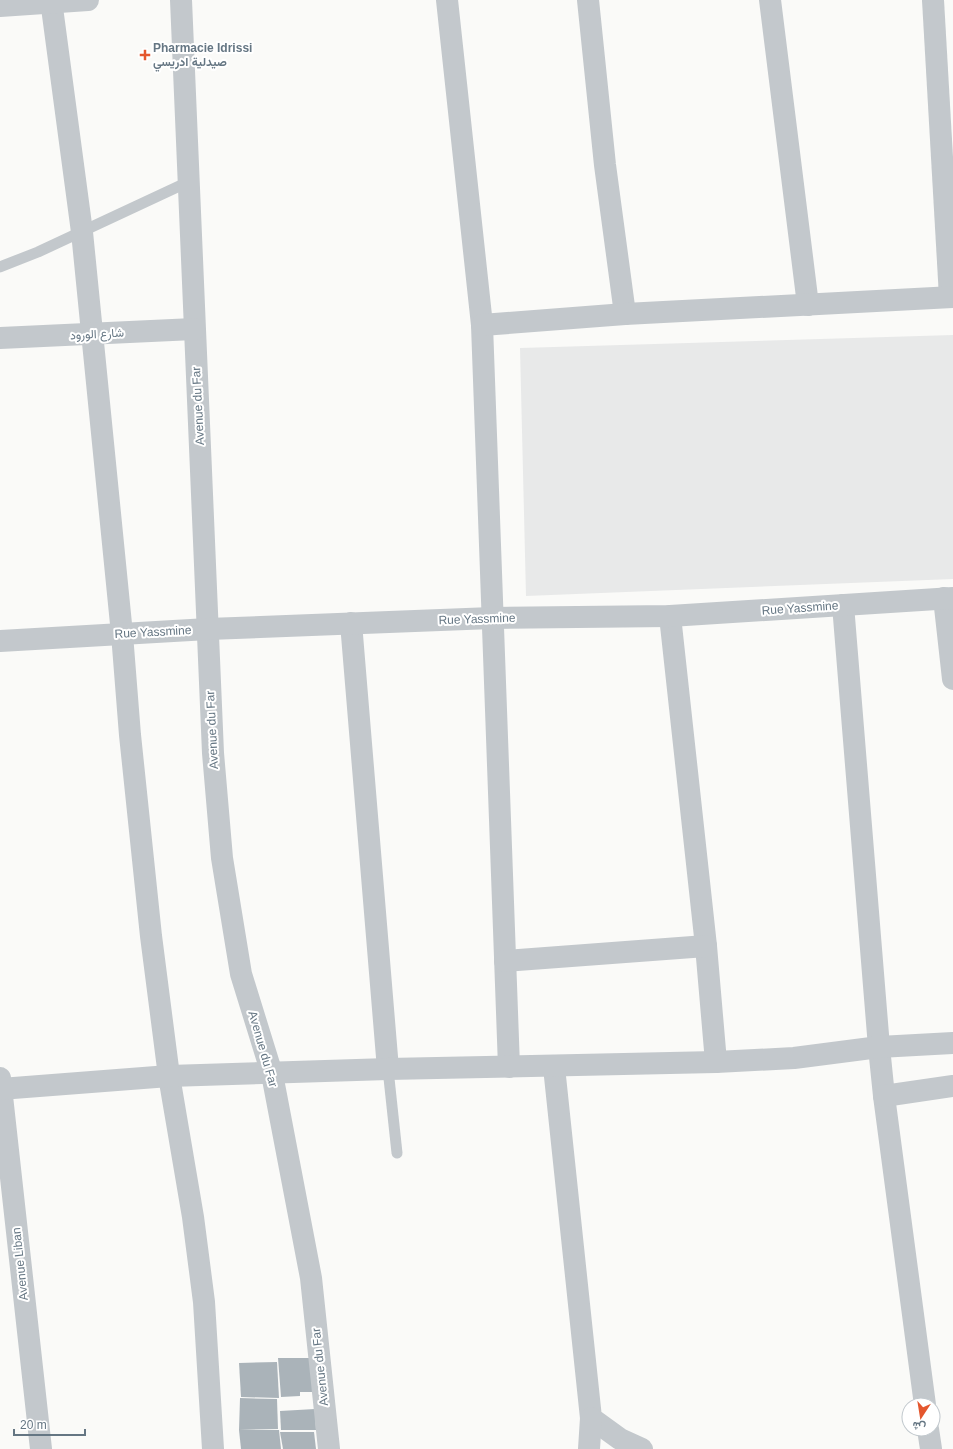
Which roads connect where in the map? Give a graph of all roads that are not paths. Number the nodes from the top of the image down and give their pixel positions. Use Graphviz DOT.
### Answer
graph roads {
  1 [pos="88,0"];
  2 [pos="180,0"];
  3 [pos="447,0"];
  4 [pos="588,0"];
  5 [pos="770,0"];
  6 [pos="933,0"];
  7 [pos="51,1"];
  8 [pos="0,6"];
  9 [pos="188,182"];
  10 [pos="82,232"];
  11 [pos="0,267"];
  12 [pos="951,297"];
  13 [pos="808,305"];
  14 [pos="625,314"];
  15 [pos="482,325"];
  16 [pos="194,328"];
  17 [pos="92,334"];
  18 [pos="0,338"];
  19 [pos="949,598"];
  20 [pos="843,605"];
  21 [pos="670,616"];
  22 [pos="492,618"];
  23 [pos="351,623"];
  24 [pos="208,629"];
  25 [pos="122,634"];
  26 [pos="0,640"];
  27 [pos="953,679"];
  28 [pos="706,946"];
  29 [pos="505,961"];
  30 [pos="953,1043"];
  31 [pos="879,1047"];
  32 [pos="716,1062"];
  33 [pos="509,1067"];
  34 [pos="554,1067"];
  35 [pos="388,1069"];
  36 [pos="272,1074"];
  37 [pos="169,1076"];
  38 [pos="0,1086"];
  39 [pos="953,1086"];
  40 [pos="884,1096"];
  41 [pos="398,1153"];
  42 [pos="924,1397"];
  43 [pos="591,1418"];
  44 [pos="929,1437"];
  45 [pos="41,1449"];
  46 [pos="213,1449"];
  47 [pos="329,1449"];
  48 [pos="589,1449"];
  49 [pos="642,1449"];
  50 [pos="931,1449"];
  1 -- 7 [label="street"];
  2 -- 9 [label="street, Avenue du Far"];
  3 -- 15 [label="street"];
  4 -- 14 [label="street"];
  5 -- 13 [label="street"];
  6 -- 12 [label="street"];
  7 -- 8 [label="street"];
  7 -- 10 [label="street"];
  9 -- 10 [label="lane"];
  9 -- 16 [label="street, Avenue du Far"];
  10 -- 11 [label="lane"];
  10 -- 17 [label="street"];
  12 -- 13 [label="street"];
  13 -- 14 [label="street"];
  14 -- 15 [label="street"];
  15 -- 22 [label="street"];
  16 -- 17 [label="street, شارع الورود"];
  16 -- 24 [label="street, Avenue du Far"];
  17 -- 18 [label="street, شارع الورود"];
  17 -- 25 [label="street"];
  19 -- 20 [label="street, Rue Yassmine"];
  19 -- 27 [label="street"];
  20 -- 21 [label="street, Rue Yassmine"];
  20 -- 31 [label="street"];
  21 -- 22 [label="street, Rue Yassmine"];
  21 -- 28 [label="street"];
  22 -- 23 [label="street, Rue Yassmine"];
  22 -- 29 [label="street"];
  23 -- 24 [label="street, Rue Yassmine"];
  23 -- 35 [label="street"];
  24 -- 25 [label="street, Rue Yassmine"];
  24 -- 36 [label="street, Avenue du Far"];
  25 -- 26 [label="street, Rue Yassmine"];
  25 -- 37 [label="street"];
  28 -- 29 [label="street"];
  28 -- 32 [label="street"];
  29 -- 33 [label="street"];
  30 -- 31 [label="street"];
  31 -- 32 [label="street"];
  31 -- 40 [label="street"];
  32 -- 34 [label="street"];
  33 -- 34 [label="street"];
  33 -- 35 [label="street"];
  34 -- 43 [label="street"];
  35 -- 36 [label="street"];
  35 -- 41 [label="lane"];
  36 -- 37 [label="street"];
  36 -- 47 [label="street, Avenue du Far"];
  37 -- 38 [label="street"];
  37 -- 46 [label="street"];
  38 -- 45 [label="street, Avenue Liban"];
  39 -- 40 [label="street"];
  40 -- 42 [label="street"];
  43 -- 48 [label="street"];
  43 -- 49 [label="street"];
  44 -- 50 [label="street"];
}
